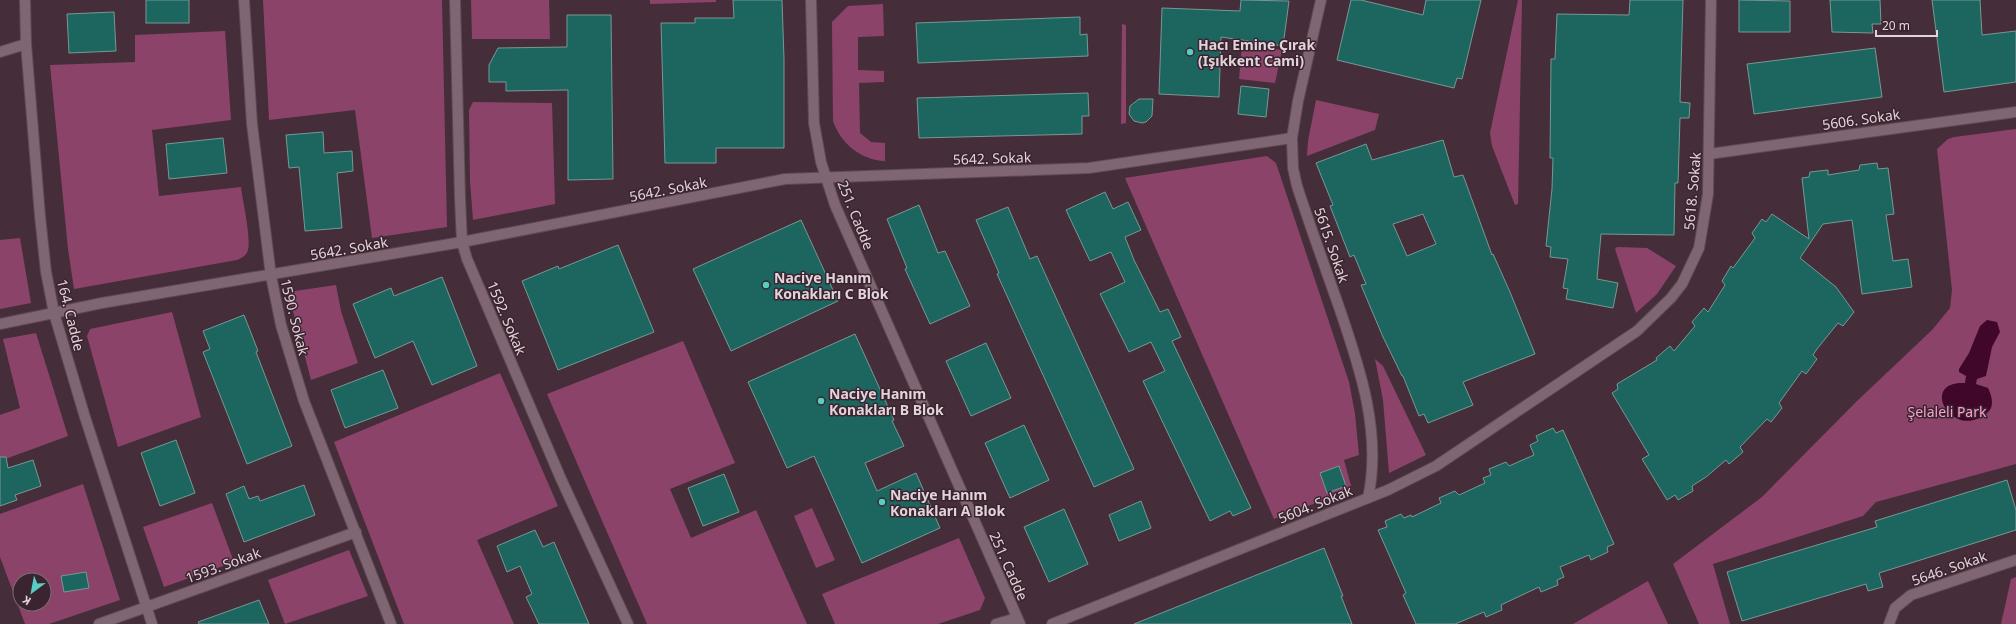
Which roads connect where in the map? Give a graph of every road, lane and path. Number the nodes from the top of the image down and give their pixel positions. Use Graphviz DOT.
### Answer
graph roads {
  1 [pos="25,0"];
  2 [pos="244,0"];
  3 [pos="456,0"];
  4 [pos="812,0"];
  5 [pos="1321,0"];
  6 [pos="1711,0"];
  7 [pos="26,44"];
  8 [pos="0,52"];
  9 [pos="2016,112"];
  10 [pos="1292,138"];
  11 [pos="1709,154"];
  12 [pos="826,177"];
  13 [pos="462,242"];
  14 [pos="271,276"];
  15 [pos="54,313"];
  16 [pos="0,324"];
  17 [pos="1571,376"];
  18 [pos="1368,498"];
  19 [pos="356,532"];
  20 [pos="2016,560"];
  21 [pos="146,608"];
  22 [pos="1018,621"];
  23 [pos="99,624"];
  24 [pos="152,624"];
  25 [pos="391,624"];
  26 [pos="628,624"];
  27 [pos="996,624"];
  28 [pos="1052,624"];
  29 [pos="1889,624"];
  1 -- 7 [label="street, 164. Cadde"];
  2 -- 14 [label="street, 1590. Sokak"];
  3 -- 13 [label="street, 1592. Sokak"];
  4 -- 12 [label="street, 251. Cadde"];
  5 -- 10 [label="street, 5615. Sokak"];
  6 -- 11 [label="street, 5618. Sokak"];
  7 -- 8 [label="street"];
  7 -- 15 [label="street, 164. Cadde"];
  9 -- 11 [label="street, 5606. Sokak"];
  10 -- 12 [label="street, 5642. Sokak"];
  10 -- 18 [label="street, 5615. Sokak"];
  11 -- 17 [label="street, 5618. Sokak"];
  12 -- 13 [label="street, 5642. Sokak"];
  12 -- 22 [label="street, 251. Cadde"];
  13 -- 14 [label="street, 5642. Sokak"];
  13 -- 26 [label="street, 1592. Sokak"];
  14 -- 15 [label="street, 5642. Sokak"];
  14 -- 19 [label="street, 1590. Sokak"];
  15 -- 16 [label="street, 5642. Sokak"];
  15 -- 21 [label="street, 164. Cadde"];
  17 -- 18 [label="street, 5604. Sokak"];
  18 -- 28 [label="street, 5604. Sokak"];
  19 -- 21 [label="street, 1593. Sokak"];
  19 -- 25 [label="street, 1590. Sokak"];
  20 -- 29 [label="street, 5646. Sokak"];
  21 -- 23 [label="street, 1593. Sokak"];
  21 -- 24 [label="street, 164. Cadde"];
  22 -- 27 [label="street"];
}
